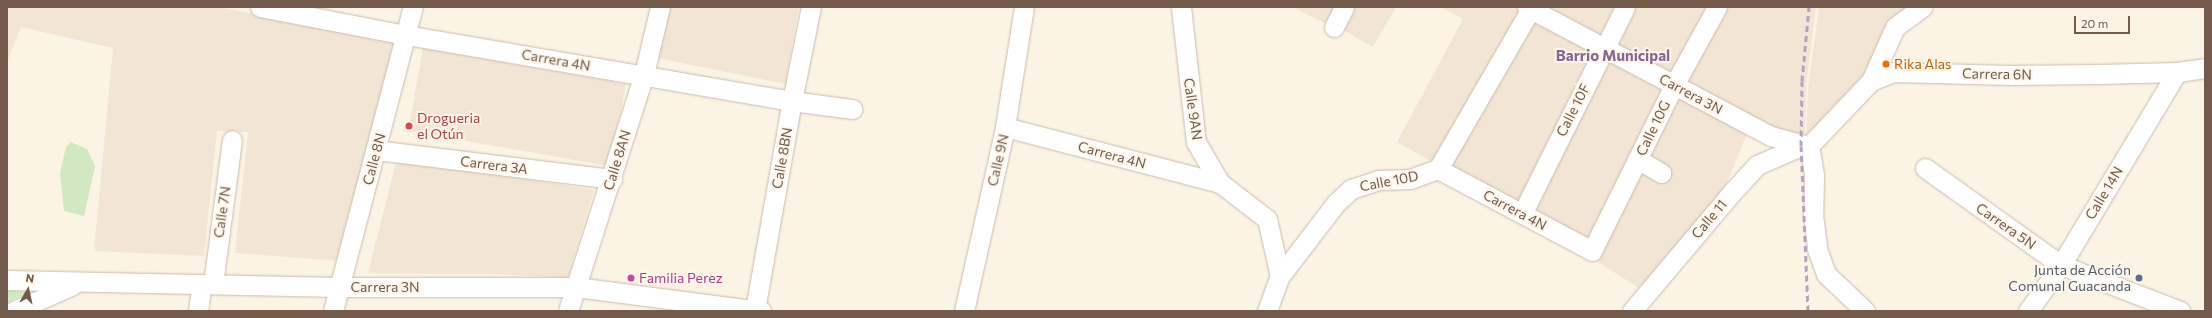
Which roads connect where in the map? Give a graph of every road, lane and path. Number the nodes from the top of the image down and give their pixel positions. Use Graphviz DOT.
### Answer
graph roads {
  1 [pos="260,7"];
  2 [pos="413,7"];
  3 [pos="660,7"];
  4 [pos="811,7"];
  5 [pos="1024,7"];
  6 [pos="1181,7"];
  7 [pos="1344,7"];
  8 [pos="1625,7"];
  9 [pos="1718,7"];
  10 [pos="1923,7"];
  11 [pos="1530,8"];
  12 [pos="1334,27"];
  13 [pos="406,34"];
  14 [pos="1604,48"];
  15 [pos="2205,68"];
  16 [pos="2177,72"];
  17 [pos="644,74"];
  18 [pos="1871,81"];
  19 [pos="1674,85"];
  20 [pos="792,101"];
  21 [pos="852,109"];
  22 [pos="1005,127"];
  23 [pos="232,140"];
  24 [pos="1805,146"];
  25 [pos="376,150"];
  26 [pos="1637,159"];
  27 [pos="1925,168"];
  28 [pos="1438,169"];
  29 [pos="1662,173"];
  30 [pos="612,179"];
  31 [pos="1220,183"];
  32 [pos="1522,214"];
  33 [pos="1592,251"];
  34 [pos="2061,265"];
  35 [pos="1280,276"];
  36 [pos="7,280"];
  37 [pos="82,282"];
  38 [pos="207,284"];
  39 [pos="339,287"];
  40 [pos="576,287"];
  41 [pos="14,311"];
  42 [pos="198,311"];
  43 [pos="334,311"];
  44 [pos="568,311"];
  45 [pos="758,311"];
  46 [pos="964,311"];
  47 [pos="1267,311"];
  48 [pos="1632,311"];
  49 [pos="1865,311"];
  50 [pos="2028,311"];
  51 [pos="2180,311"];
  1 -- 13 [label="street, Carrera 4N"];
  2 -- 13 [label="street, Calle 8N"];
  3 -- 17 [label="street, Calle 8AN"];
  4 -- 20 [label="street, Calle 8BN"];
  5 -- 22 [label="street, Calle 9N"];
  6 -- 31 [label="street, Calle 9AN"];
  7 -- 12 [label="street"];
  8 -- 14 [label="street, Calle 10F"];
  9 -- 19 [label="street, Calle 10G"];
  10 -- 18 [label="street"];
  11 -- 14 [label="street, Carrera 3N"];
  11 -- 28 [label="street, Calle 10D"];
  13 -- 17 [label="street, Carrera 4N"];
  13 -- 25 [label="street, Calle 8N"];
  14 -- 19 [label="street, Carrera 3N"];
  14 -- 32 [label="street, Calle 10F"];
  15 -- 16 [label="street, Carrera 6N"];
  16 -- 18 [label="street, Carrera 6N"];
  16 -- 34 [label="street, Calle 14N"];
  17 -- 20 [label="street, Carrera 4N"];
  17 -- 30 [label="street, Calle 8AN"];
  18 -- 24 [label="street, Carrera 6N"];
  19 -- 24 [label="street, Carrera 3N"];
  19 -- 26 [label="street, Calle 10G"];
  20 -- 21 [label="street, Carrera 4N"];
  20 -- 45 [label="street, Calle 8BN"];
  22 -- 31 [label="street, Carrera 4N"];
  22 -- 46 [label="street, Calle 9N"];
  23 -- 38 [label="street, Calle 7N"];
  24 -- 48 [label="street, Calle 11"];
  24 -- 49 [label="street"];
  25 -- 30 [label="street, Carrera 3A"];
  25 -- 39 [label="street, Calle 8N"];
  26 -- 29 [label="street"];
  26 -- 33 [label="street, Calle 10G"];
  27 -- 34 [label="street, Carrera 5N"];
  28 -- 32 [label="street, Carrera 4N"];
  28 -- 35 [label="street, Calle 10D"];
  30 -- 40 [label="street, Calle 8AN"];
  31 -- 35 [label="street, Calle 9AN"];
  32 -- 33 [label="street, Carrera 4N"];
  34 -- 50 [label="street, Calle 14N"];
  34 -- 51 [label="street, Carrera 5N"];
  35 -- 47 [label="street, Calle 10D"];
  36 -- 37 [label="street, Carrera 3N"];
  37 -- 38 [label="street, Carrera 3N"];
  37 -- 41 [label="street"];
  38 -- 39 [label="street, Carrera 3N"];
  38 -- 42 [label="street, Calle 7N"];
  39 -- 40 [label="street, Carrera 3N"];
  39 -- 43 [label="street, Calle 8N"];
  40 -- 44 [label="street, Calle 8AN"];
  40 -- 45 [label="street, Carrera 3N"];
}
